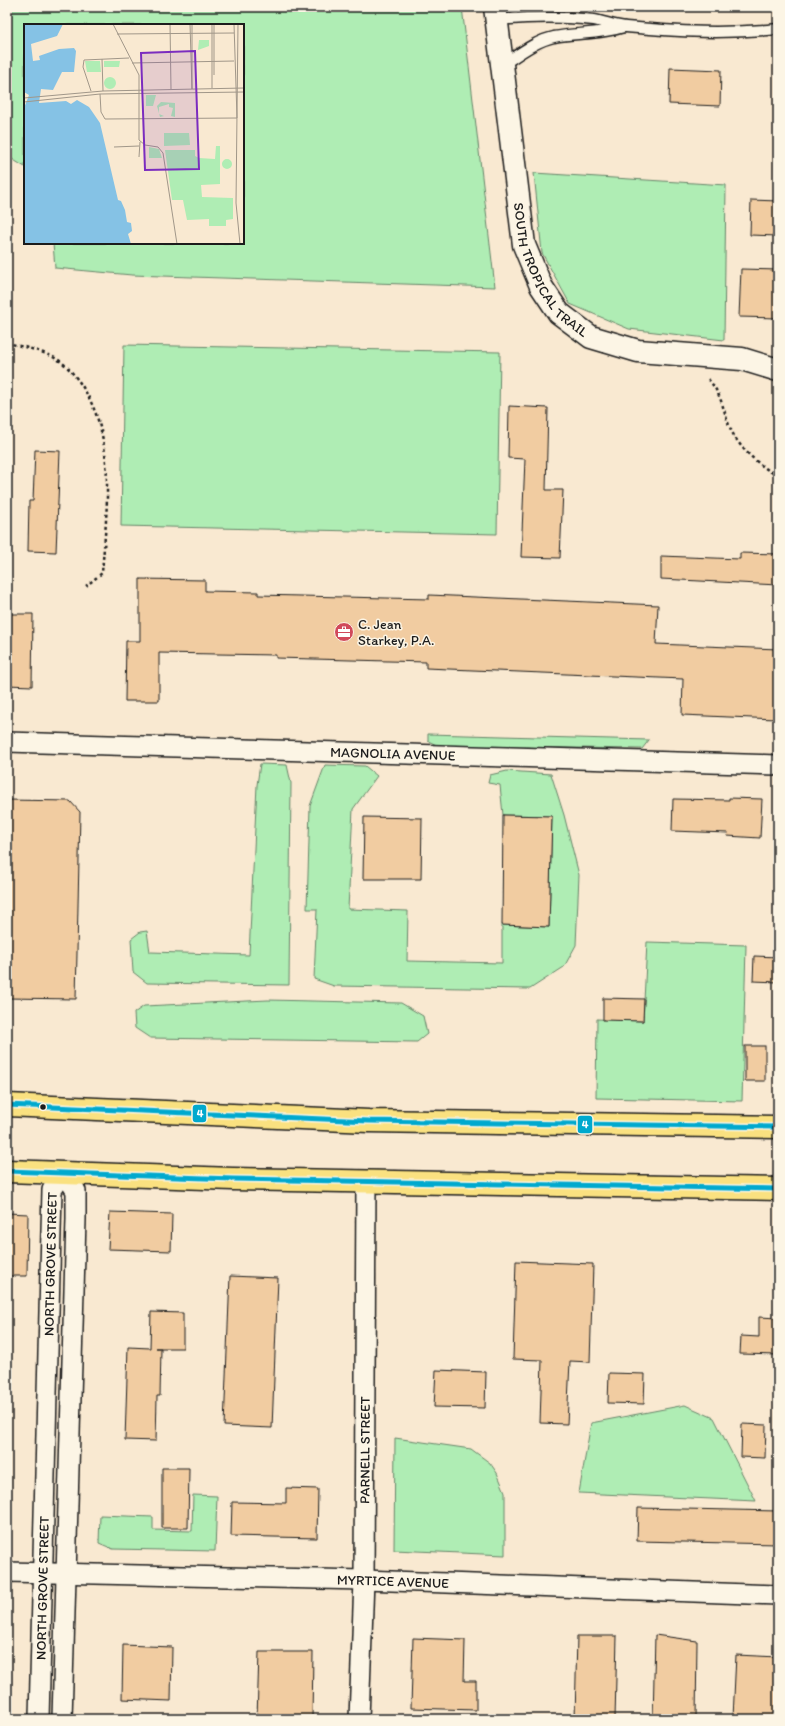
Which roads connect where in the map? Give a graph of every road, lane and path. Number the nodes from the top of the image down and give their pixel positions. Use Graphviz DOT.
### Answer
graph roads {
  1 [pos="496,14"];
  2 [pos="624,27"];
  3 [pos="778,29"];
  4 [pos="502,65"];
  5 [pos="7,343"];
  6 [pos="778,370"];
  7 [pos="704,377"];
  8 [pos="778,476"];
  9 [pos="86,586"];
  10 [pos="7,742"];
  11 [pos="778,765"];
  12 [pos="7,1105"];
  13 [pos="778,1127"];
  14 [pos="7,1171"];
  15 [pos="64,1172"];
  16 [pos="366,1181"];
  17 [pos="778,1189"];
  18 [pos="48,1333"];
  19 [pos="73,1334"];
  20 [pos="7,1572"];
  21 [pos="42,1573"];
  22 [pos="66,1573"];
  23 [pos="364,1580"];
  24 [pos="778,1594"];
  25 [pos="39,1719"];
  26 [pos="62,1719"];
  27 [pos="359,1719"];
  1 -- 2 [label="lane"];
  1 -- 4 [label="street, SOUTH TROPICAL TRAIL"];
  2 -- 3 [label="lane"];
  2 -- 4 [label="lane"];
  4 -- 6 [label="street, SOUTH TROPICAL TRAIL"];
  5 -- 9 [label="path"];
  7 -- 8 [label="path"];
  10 -- 11 [label="street, MAGNOLIA AVENUE"];
  12 -- 13 [label="main road"];
  14 -- 15 [label="main road"];
  15 -- 16 [label="main road"];
  15 -- 18 [label="street, NORTH GROVE STREET"];
  15 -- 19 [label="street, NORTH GROVE STREET"];
  16 -- 17 [label="main road"];
  16 -- 23 [label="street, PARNELL STREET"];
  18 -- 19 [label="street"];
  18 -- 21 [label="street, NORTH GROVE STREET"];
  19 -- 22 [label="street, NORTH GROVE STREET"];
  20 -- 21 [label="street, MYRTICE AVENUE"];
  21 -- 22 [label="street, MYRTICE AVENUE"];
  21 -- 25 [label="street, NORTH GROVE STREET"];
  22 -- 23 [label="street, MYRTICE AVENUE"];
  22 -- 26 [label="street, NORTH GROVE STREET"];
  23 -- 24 [label="street, MYRTICE AVENUE"];
  23 -- 27 [label="street, PARNELL STREET"];
}
